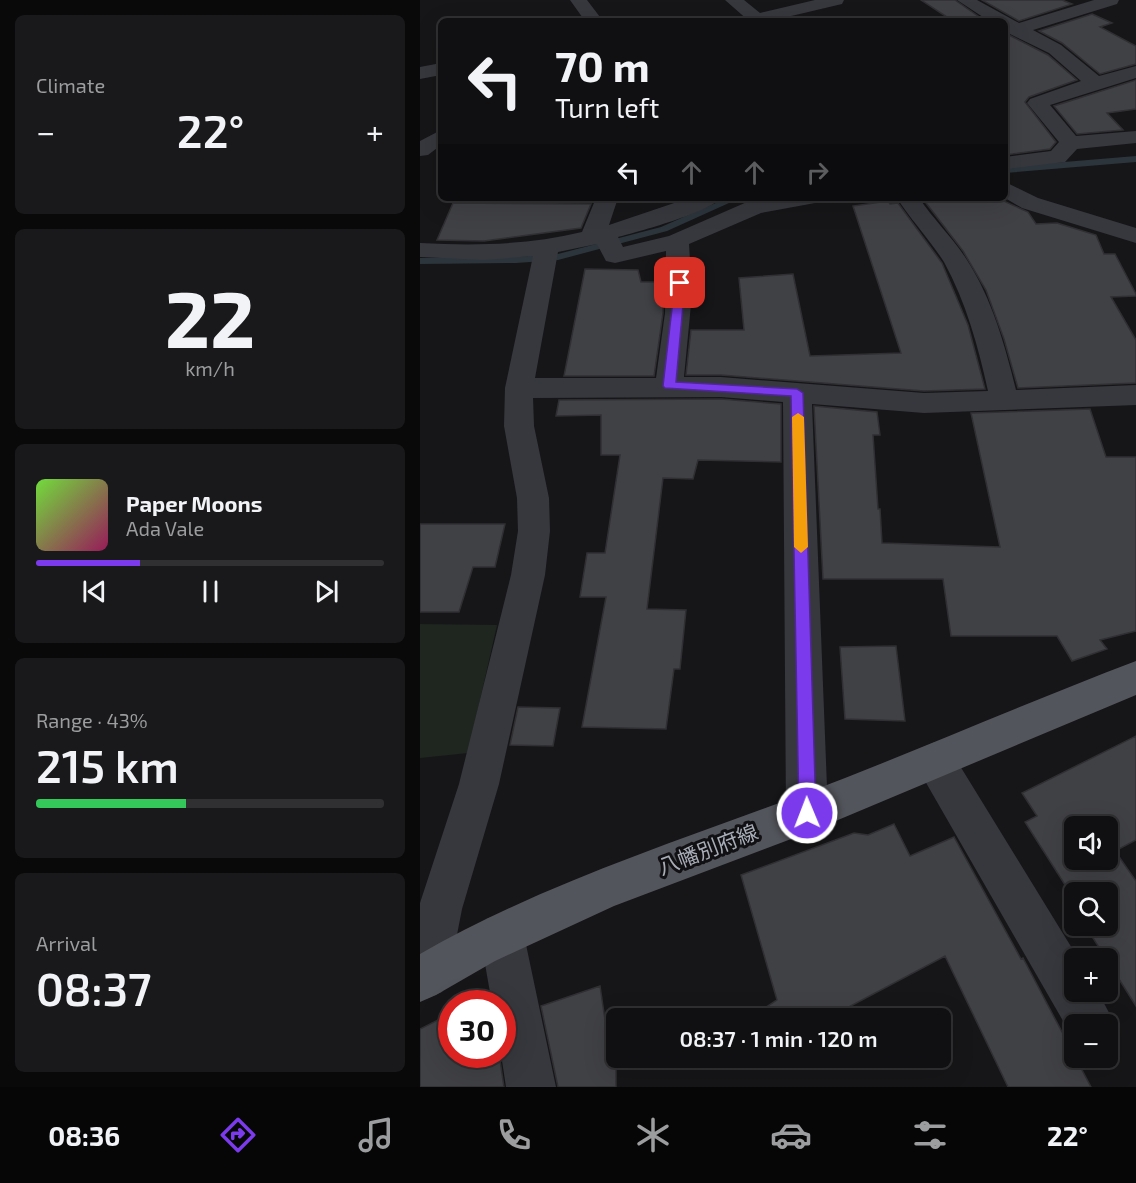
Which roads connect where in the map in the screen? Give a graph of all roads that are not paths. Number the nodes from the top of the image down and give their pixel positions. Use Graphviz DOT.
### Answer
graph roads {
  1 [pos="578,0"];
  2 [pos="733,0"];
  3 [pos="836,0"];
  4 [pos="965,0"];
  5 [pos="1111,0"];
  6 [pos="592,18"];
  7 [pos="756,18"];
  8 [pos="766,18"];
  9 [pos="995,18"];
  10 [pos="1008,25"];
  11 [pos="1008,26"];
  12 [pos="438,70"];
  13 [pos="1136,72"];
  14 [pos="420,73"];
  15 [pos="1095,83"];
  16 [pos="1136,137"];
  17 [pos="438,138"];
  18 [pos="1071,143"];
  19 [pos="420,150"];
  20 [pos="1008,163"];
  21 [pos="1008,191"];
  22 [pos="607,201"];
  23 [pos="702,201"];
  24 [pos="790,201"];
  25 [pos="910,201"];
  26 [pos="1130,235"];
  27 [pos="598,236"];
  28 [pos="677,241"];
  29 [pos="420,250"];
  30 [pos="545,256"];
  31 [pos="1136,260"];
  32 [pos="669,386"];
  33 [pos="519,388"];
  34 [pos="797,393"];
  35 [pos="1136,395"];
  36 [pos="1004,400"];
  37 [pos="1136,678"];
  38 [pos="935,761"];
  39 [pos="807,813"];
  40 [pos="502,935"];
  41 [pos="423,977"];
  42 [pos="1086,1014"];
  43 [pos="531,1087"];
  1 -- 6 [label="street"];
  2 -- 7 [label="street"];
  3 -- 8 [label="street"];
  4 -- 9 [label="street"];
  5 -- 10 [label="street"];
  11 -- 15 [label="street"];
  12 -- 14 [label="street"];
  13 -- 15 [label="street"];
  15 -- 18 [label="street"];
  16 -- 18 [label="street"];
  17 -- 19 [label="street"];
  18 -- 20 [label="street"];
  21 -- 26 [label="street"];
  22 -- 27 [label="street"];
  23 -- 27 [label="street"];
  24 -- 28 [label="street"];
  25 -- 36 [label="street"];
  26 -- 31 [label="street"];
  27 -- 28 [label="street"];
  27 -- 30 [label="street"];
  28 -- 32 [label="street"];
  29 -- 30 [label="street"];
  30 -- 33 [label="street"];
  32 -- 33 [label="street"];
  32 -- 34 [label="street"];
  33 -- 41 [label="street"];
  34 -- 36 [label="street"];
  34 -- 39 [label="street"];
  35 -- 36 [label="street"];
  37 -- 38 [label="main road, 八幡別府線"];
  38 -- 39 [label="main road, 八幡別府線"];
  38 -- 42 [label="street"];
  39 -- 40 [label="main road, 八幡別府線"];
  40 -- 41 [label="main road, 八幡別府線"];
  40 -- 43 [label="street"];
}
